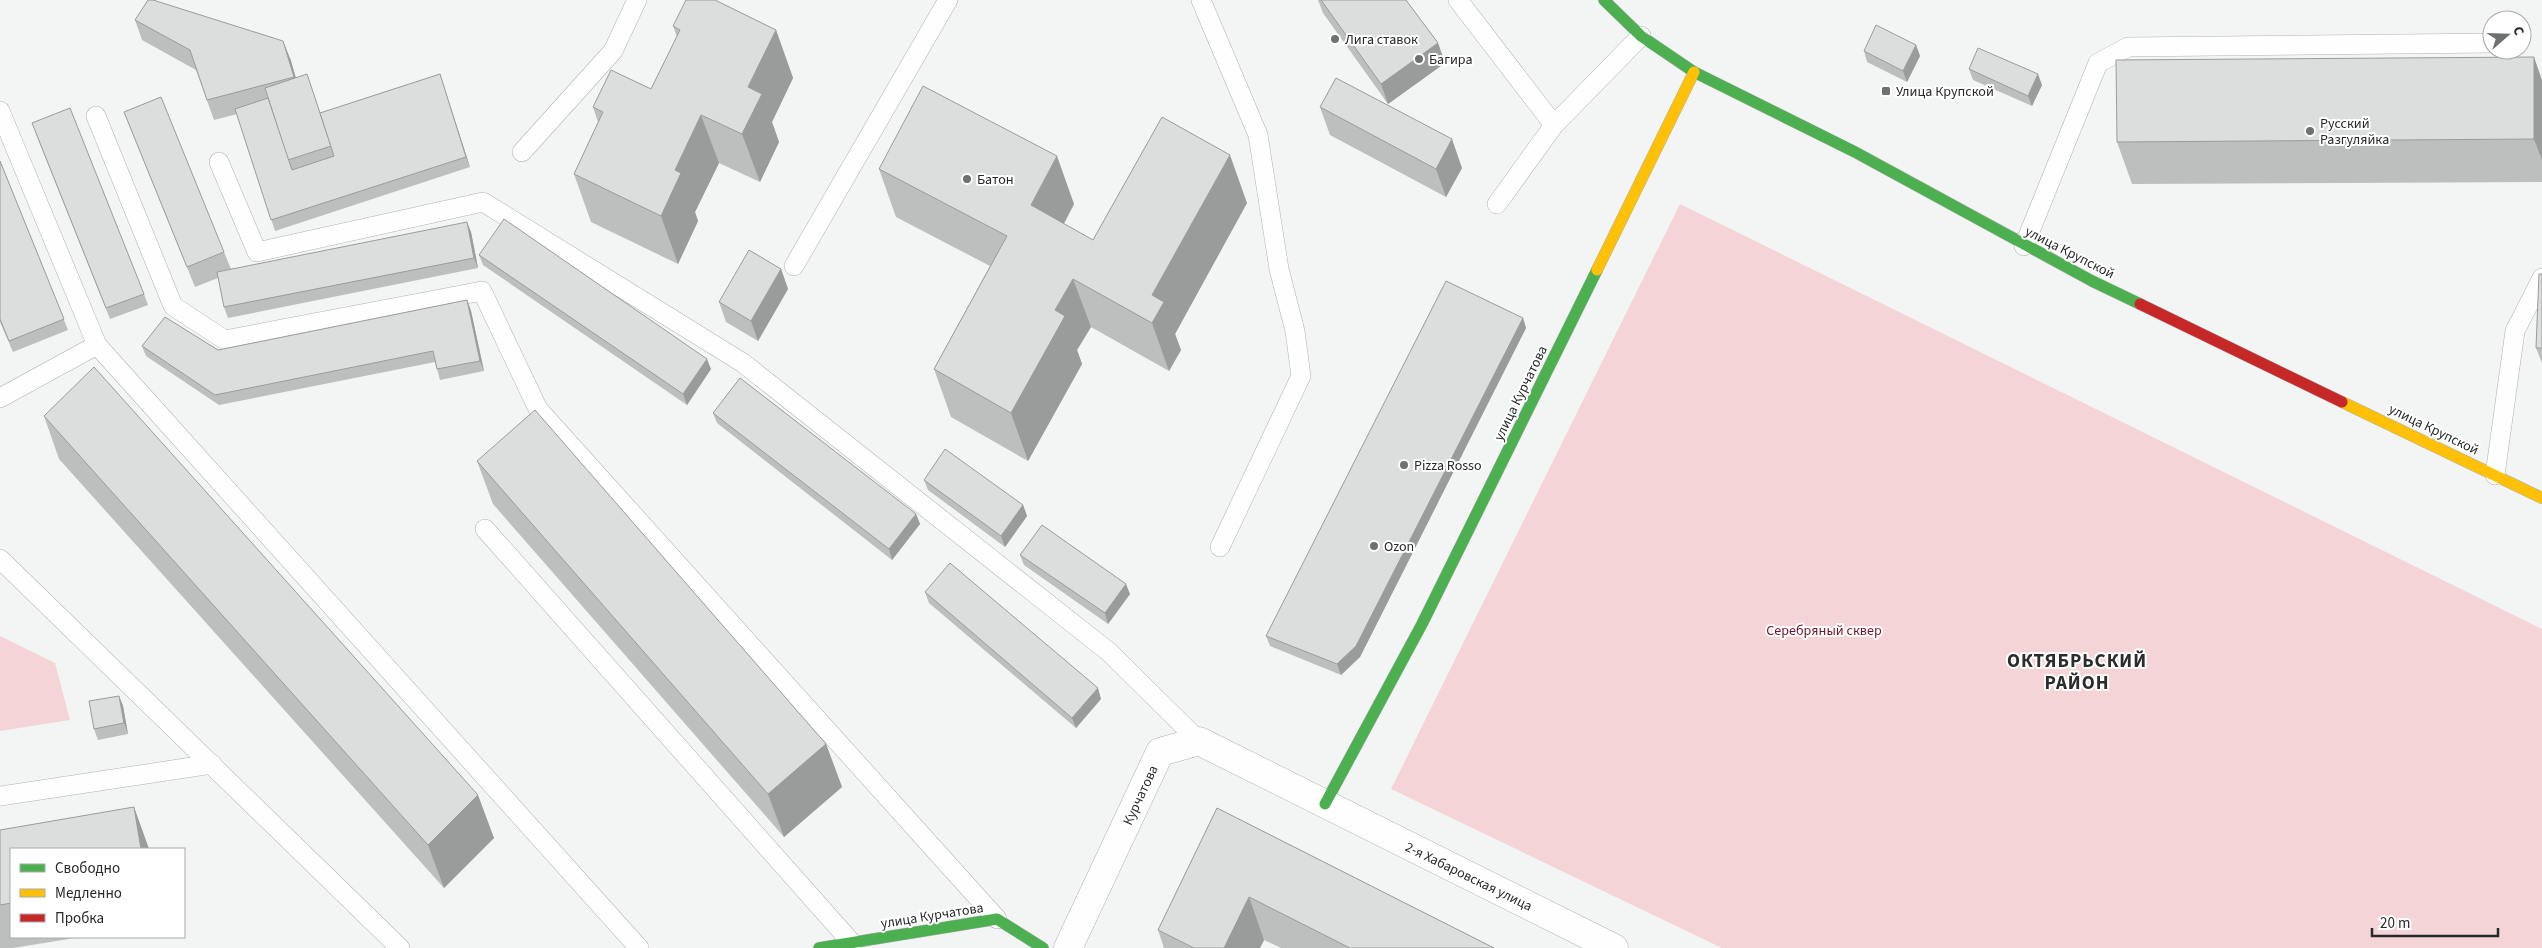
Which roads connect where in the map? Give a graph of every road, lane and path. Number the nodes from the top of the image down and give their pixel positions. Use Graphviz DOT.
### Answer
graph roads {
  1 [pos="637,0"];
  2 [pos="948,0"];
  3 [pos="1201,0"];
  4 [pos="1458,0"];
  5 [pos="1609,2"];
  6 [pos="1642,36"];
  7 [pos="2482,43"];
  8 [pos="1694,72"];
  9 [pos="0,111"];
  10 [pos="96,116"];
  11 [pos="1554,125"];
  12 [pos="522,152"];
  13 [pos="219,162"];
  14 [pos="1497,204"];
  15 [pos="2024,246"];
  16 [pos="794,266"];
  17 [pos="2542,278"];
  18 [pos="97,345"];
  19 [pos="0,398"];
  20 [pos="2495,476"];
  21 [pos="2542,498"];
  22 [pos="485,529"];
  23 [pos="1220,547"];
  24 [pos="0,559"];
  25 [pos="1199,741"];
  26 [pos="212,764"];
  27 [pos="0,796"];
  28 [pos="1325,804"];
  29 [pos="997,919"];
  30 [pos="852,943"];
  31 [pos="400,948"];
  32 [pos="639,948"];
  33 [pos="819,948"];
  34 [pos="1043,948"];
  35 [pos="1068,948"];
  36 [pos="1614,948"];
  1 -- 12 [label="lane"];
  2 -- 16 [label="lane"];
  3 -- 23 [label="lane"];
  4 -- 11 [label="lane"];
  5 -- 6 [label="street, улица Крупской"];
  6 -- 8 [label="street, улица Крупской"];
  6 -- 11 [label="lane"];
  7 -- 15 [label="lane"];
  8 -- 15 [label="street, улица Крупской"];
  8 -- 28 [label="street, улица Курчатова"];
  9 -- 18 [label="lane"];
  10 -- 29 [label="lane"];
  11 -- 14 [label="lane"];
  13 -- 25 [label="lane"];
  15 -- 20 [label="street, улица Крупской"];
  17 -- 20 [label="lane"];
  18 -- 19 [label="lane"];
  18 -- 32 [label="lane"];
  20 -- 21 [label="street, улица Крупской"];
  22 -- 30 [label="lane"];
  24 -- 26 [label="lane"];
  25 -- 28 [label="street"];
  25 -- 35 [label="street, Курчатова"];
  26 -- 27 [label="lane"];
  26 -- 31 [label="lane"];
  28 -- 36 [label="street, 2-я Хабаровская улица"];
  29 -- 30 [label="street, улица Курчатова"];
  29 -- 34 [label="street, улица Курчатова"];
  30 -- 33 [label="street, улица Курчатова"];
}
